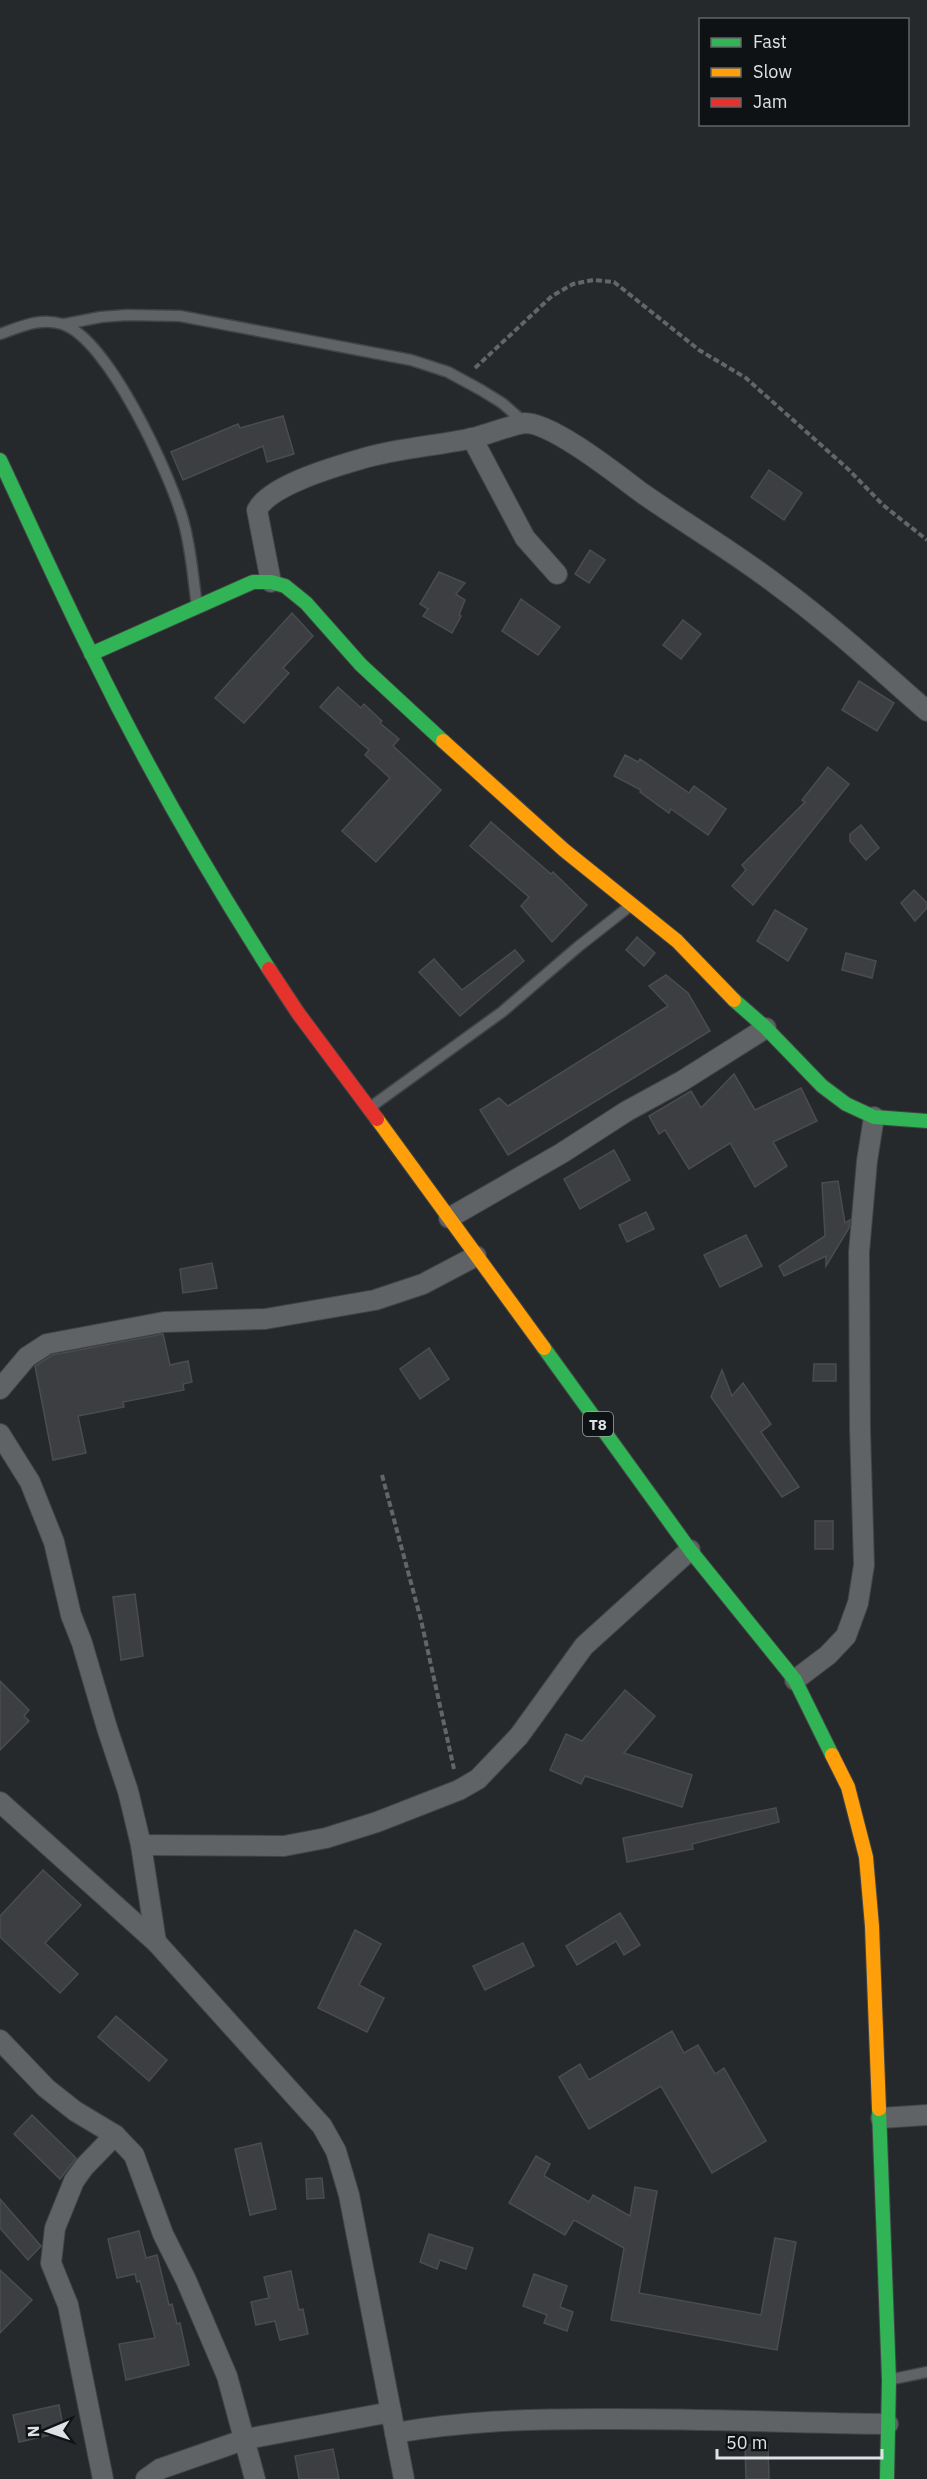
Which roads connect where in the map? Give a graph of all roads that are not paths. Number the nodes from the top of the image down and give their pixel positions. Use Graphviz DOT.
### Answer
graph roads {
  1 [pos="65,324"];
  2 [pos="0,334"];
  3 [pos="525,423"];
  4 [pos="472,438"];
  5 [pos="0,460"];
  6 [pos="557,574"];
  7 [pos="271,582"];
  8 [pos="198,606"];
  9 [pos="92,654"];
  10 [pos="927,711"];
  11 [pos="633,904"];
  12 [pos="766,1028"];
  13 [pos="369,1108"];
  14 [pos="874,1117"];
  15 [pos="927,1121"];
  16 [pos="449,1218"];
  17 [pos="476,1256"];
  18 [pos="0,1389"];
  19 [pos="0,1434"];
  20 [pos="690,1550"];
  21 [pos="795,1680"];
  22 [pos="0,1802"];
  23 [pos="141,1845"];
  24 [pos="156,1942"];
  25 [pos="0,2040"];
  26 [pos="927,2115"];
  27 [pos="880,2118"];
  28 [pos="115,2135"];
  29 [pos="927,2372"];
  30 [pos="889,2380"];
  31 [pos="391,2412"];
  32 [pos="888,2424"];
  33 [pos="395,2433"];
  34 [pos="246,2439"];
  35 [pos="103,2479"];
  36 [pos="146,2479"];
  37 [pos="255,2479"];
  38 [pos="404,2479"];
  39 [pos="887,2479"];
  1 -- 2 [label="lane"];
  1 -- 3 [label="lane"];
  1 -- 8 [label="lane"];
  3 -- 4 [label="street"];
  3 -- 10 [label="street"];
  4 -- 6 [label="street"];
  4 -- 7 [label="street"];
  5 -- 9 [label="main road, T8"];
  7 -- 8 [label="main road"];
  7 -- 11 [label="main road"];
  8 -- 9 [label="main road"];
  9 -- 13 [label="main road, T8"];
  11 -- 12 [label="main road"];
  11 -- 13 [label="lane"];
  12 -- 14 [label="main road"];
  12 -- 16 [label="street"];
  13 -- 16 [label="main road, T8"];
  14 -- 15 [label="main road"];
  14 -- 21 [label="street"];
  16 -- 17 [label="main road, T8"];
  17 -- 18 [label="street"];
  17 -- 20 [label="main road, T8"];
  19 -- 23 [label="street"];
  20 -- 21 [label="main road, T8"];
  20 -- 23 [label="street"];
  21 -- 27 [label="main road, T8"];
  22 -- 24 [label="street"];
  23 -- 24 [label="street"];
  24 -- 31 [label="street"];
  25 -- 28 [label="street"];
  26 -- 27 [label="street"];
  27 -- 30 [label="main road, T8"];
  28 -- 34 [label="street"];
  28 -- 35 [label="street"];
  29 -- 30 [label="lane"];
  30 -- 32 [label="main road, T8"];
  31 -- 33 [label="street"];
  31 -- 34 [label="street"];
  32 -- 33 [label="street"];
  32 -- 39 [label="main road, T8"];
  33 -- 38 [label="street"];
  34 -- 36 [label="street"];
  34 -- 37 [label="street"];
}
